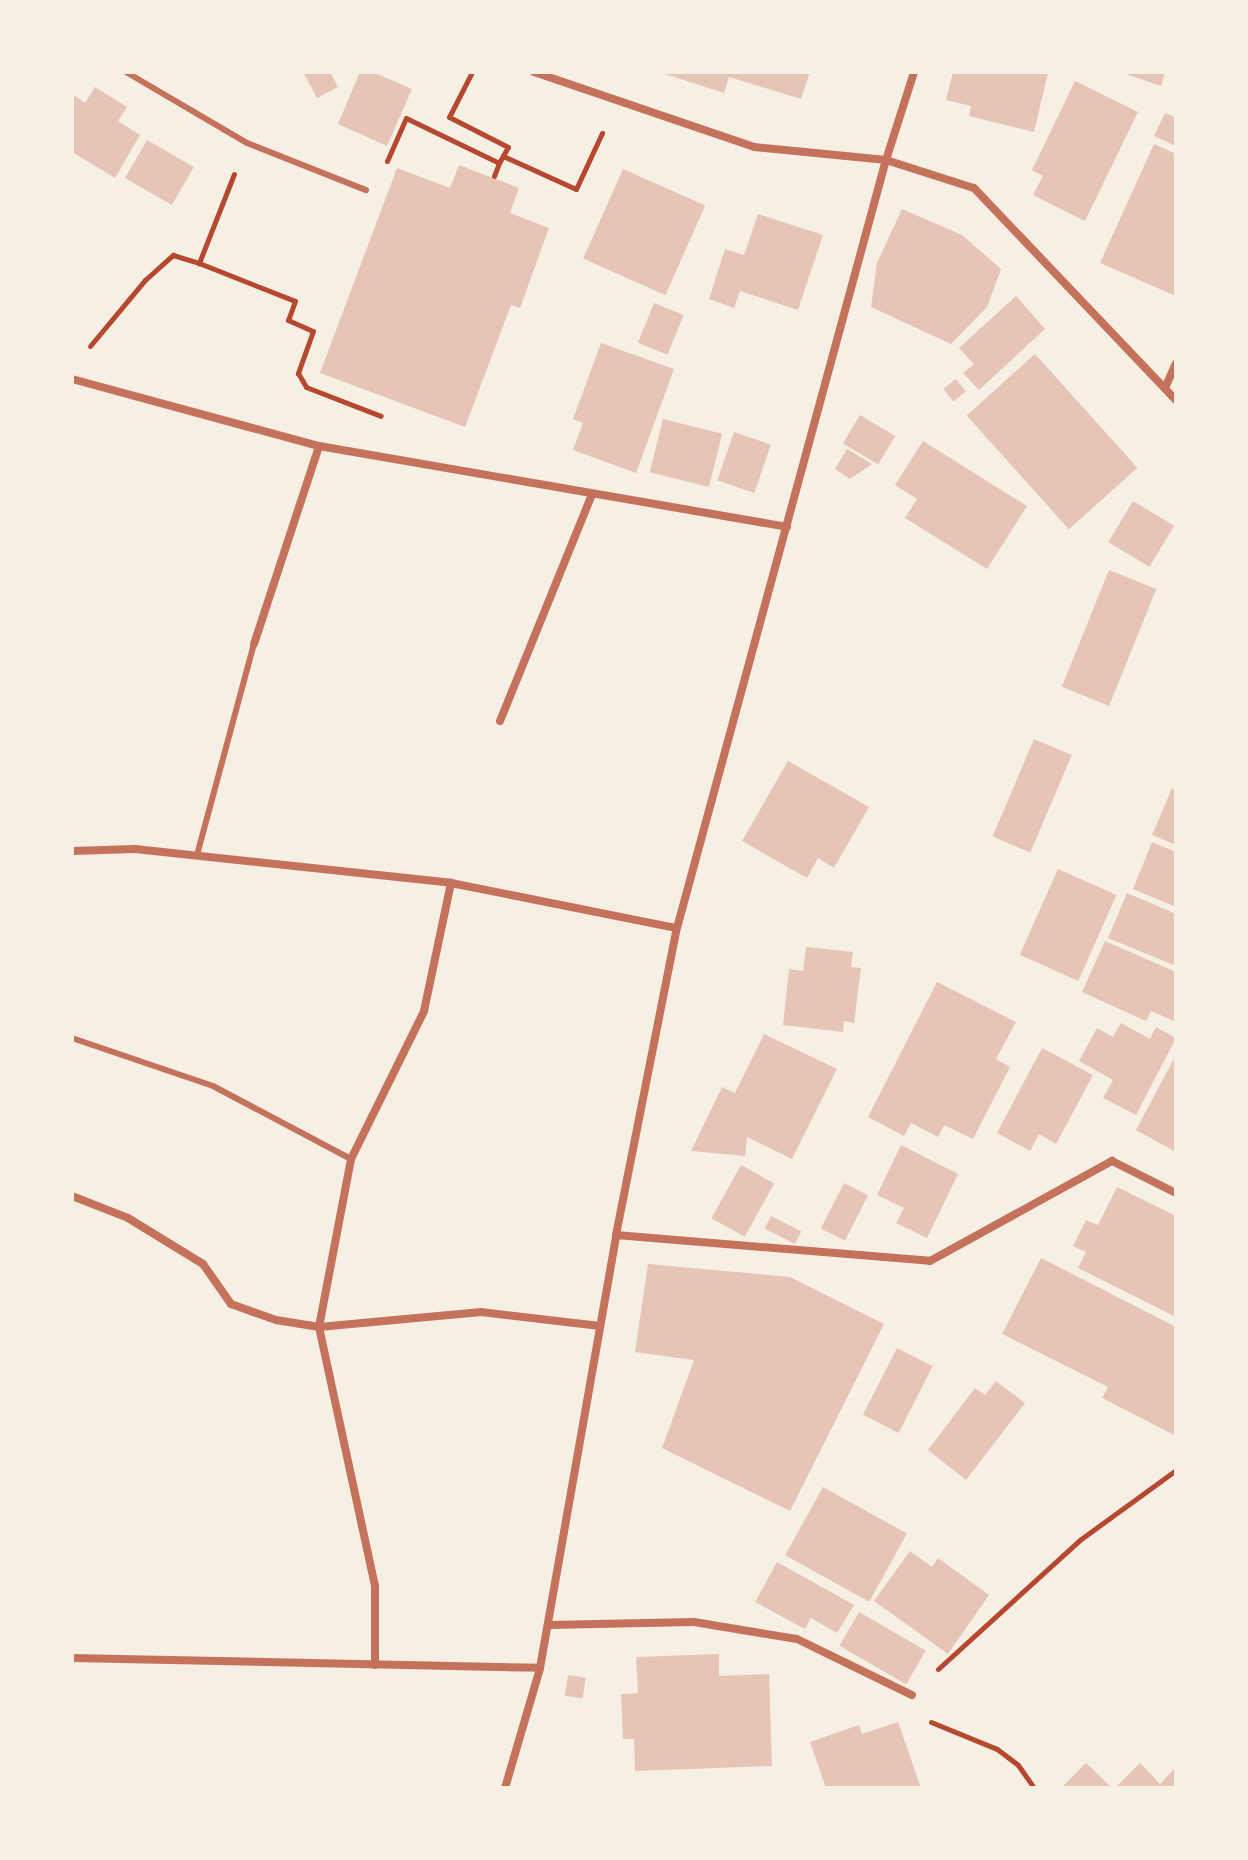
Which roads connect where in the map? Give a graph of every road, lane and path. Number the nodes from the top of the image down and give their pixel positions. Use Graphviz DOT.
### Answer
graph roads {
  1 [pos="126,72"];
  2 [pos="472,72"];
  3 [pos="534,72"];
  4 [pos="914,72"];
  5 [pos="617,100"];
  6 [pos="247,143"];
  7 [pos="503,156"];
  8 [pos="886,160"];
  9 [pos="499,163"];
  10 [pos="385,166"];
  11 [pos="494,176"];
  12 [pos="366,190"];
  13 [pos="199,263"];
  14 [pos="86,352"];
  15 [pos="1176,363"];
  16 [pos="72,379"];
  17 [pos="1165,388"];
  18 [pos="334,398"];
  19 [pos="1176,400"];
  20 [pos="319,446"];
  21 [pos="592,494"];
  22 [pos="787,527"];
  23 [pos="254,644"];
  24 [pos="500,721"];
  25 [pos="72,851"];
  26 [pos="197,855"];
  27 [pos="451,883"];
  28 [pos="677,928"];
  29 [pos="72,1038"];
  30 [pos="351,1159"];
  31 [pos="1176,1193"];
  32 [pos="72,1196"];
  33 [pos="616,1235"];
  34 [pos="600,1326"];
  35 [pos="319,1327"];
  36 [pos="1176,1470"];
  37 [pos="548,1625"];
  38 [pos="72,1658"];
  39 [pos="375,1665"];
  40 [pos="540,1668"];
  41 [pos="912,1695"];
  42 [pos="505,1788"];
  43 [pos="1034,1788"];
  1 -- 6 [label="lane"];
  2 -- 7 [label="path"];
  3 -- 5 [label="street"];
  4 -- 8 [label="street"];
  5 -- 7 [label="path"];
  5 -- 8 [label="street"];
  6 -- 12 [label="lane"];
  6 -- 13 [label="path"];
  7 -- 9 [label="path"];
  8 -- 17 [label="street"];
  8 -- 22 [label="street"];
  9 -- 10 [label="path"];
  9 -- 11 [label="path"];
  13 -- 14 [label="path"];
  13 -- 18 [label="path"];
  15 -- 17 [label="street"];
  16 -- 20 [label="street"];
  17 -- 19 [label="street"];
  20 -- 21 [label="street"];
  20 -- 23 [label="street"];
  21 -- 22 [label="street"];
  21 -- 24 [label="street"];
  22 -- 28 [label="street"];
  23 -- 26 [label="lane"];
  25 -- 26 [label="street"];
  26 -- 27 [label="street"];
  27 -- 28 [label="street"];
  27 -- 30 [label="street"];
  28 -- 33 [label="street"];
  29 -- 30 [label="lane"];
  30 -- 35 [label="street"];
  31 -- 33 [label="street"];
  32 -- 35 [label="street"];
  33 -- 34 [label="street"];
  34 -- 35 [label="street"];
  34 -- 37 [label="street"];
  35 -- 39 [label="street"];
  36 -- 41 [label="path"];
  37 -- 40 [label="street"];
  37 -- 41 [label="street"];
  38 -- 39 [label="street"];
  39 -- 40 [label="street"];
  40 -- 42 [label="street"];
  41 -- 43 [label="path"];
}
